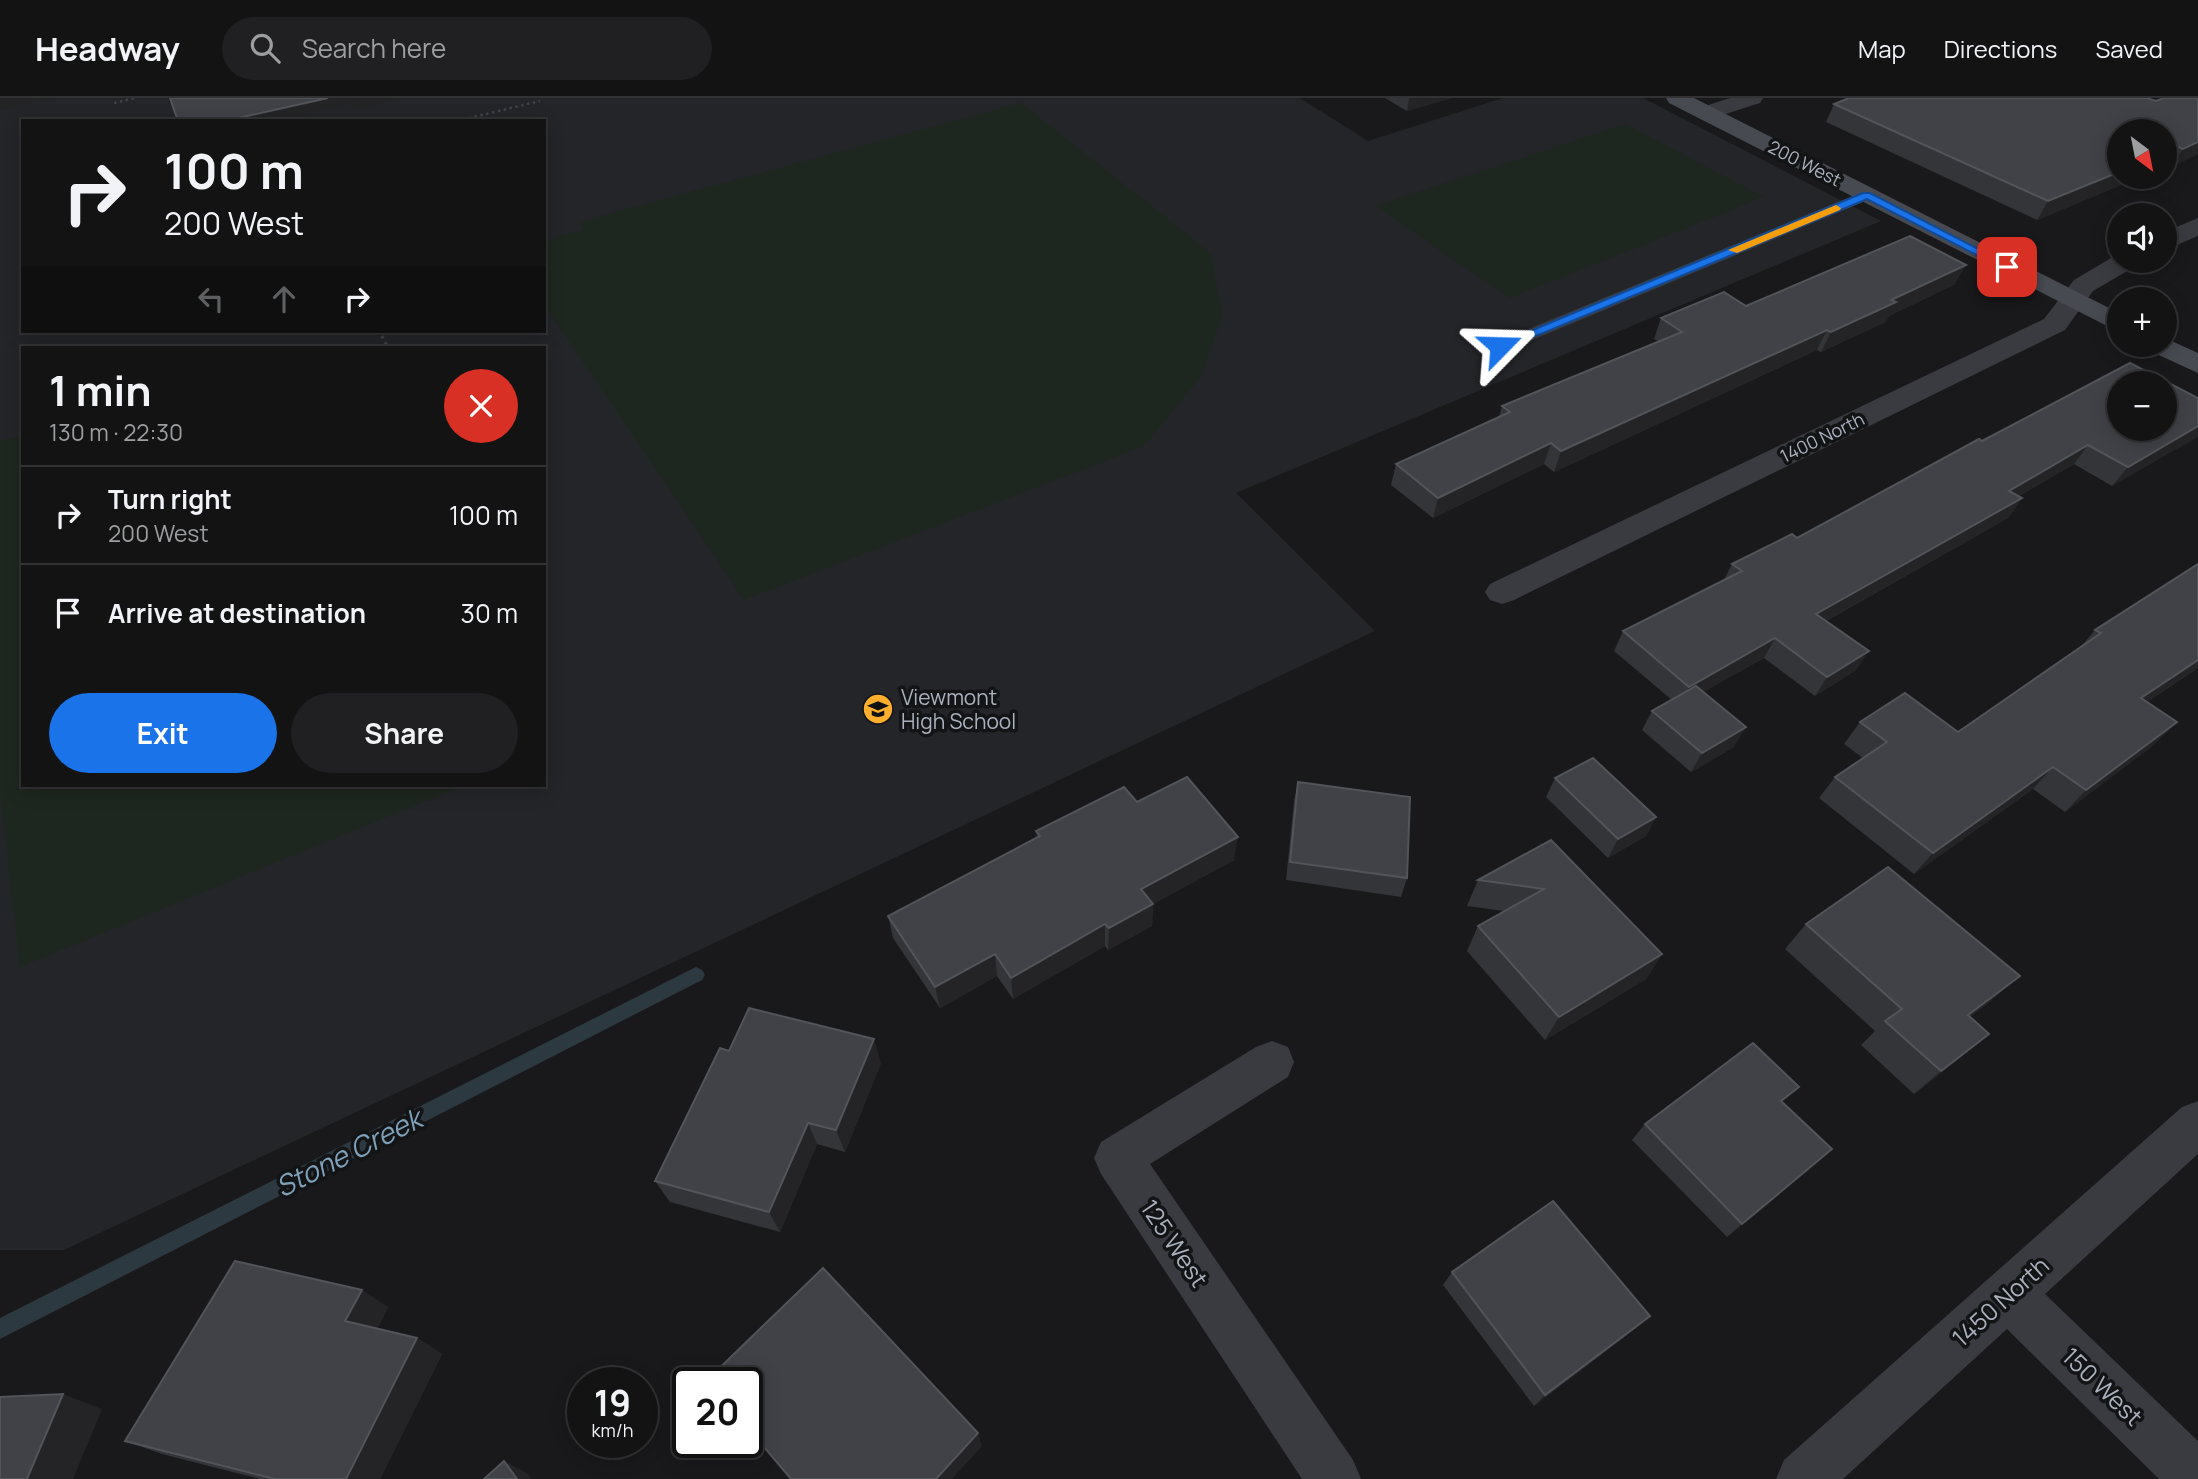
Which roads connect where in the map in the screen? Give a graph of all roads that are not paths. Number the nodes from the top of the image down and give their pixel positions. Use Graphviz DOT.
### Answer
graph roads {
  1 [pos="1677,98"];
  2 [pos="1752,98"];
  3 [pos="1707,113"];
  4 [pos="1867,195"];
  5 [pos="2198,226"];
  6 [pos="2177,236"];
  7 [pos="2107,269"];
  8 [pos="2069,298"];
  9 [pos="2107,318"];
  10 [pos="1500,346"];
  11 [pos="2177,354"];
  12 [pos="2198,364"];
  13 [pos="1502,592"];
  14 [pos="1272,1062"];
  15 [pos="2198,1123"];
  16 [pos="2008,1294"];
  17 [pos="1334,1479"];
  18 [pos="1803,1479"];
  19 [pos="2198,1479"];
  1 -- 3 [label="main road, 200 West"];
  2 -- 3 [label="street"];
  3 -- 4 [label="main road, 200 West"];
  4 -- 8 [label="main road, 200 West"];
  4 -- 10 [label="lane"];
  5 -- 6 [label="street"];
  7 -- 8 [label="street, 1400 North"];
  8 -- 9 [label="main road, 200 West"];
  8 -- 13 [label="street, 1400 North"];
  11 -- 12 [label="main road"];
  14 -- 17 [label="street, 125 West"];
  15 -- 16 [label="street, 1450 North"];
  16 -- 18 [label="street, 1450 North"];
  16 -- 19 [label="street, 150 West"];
}
